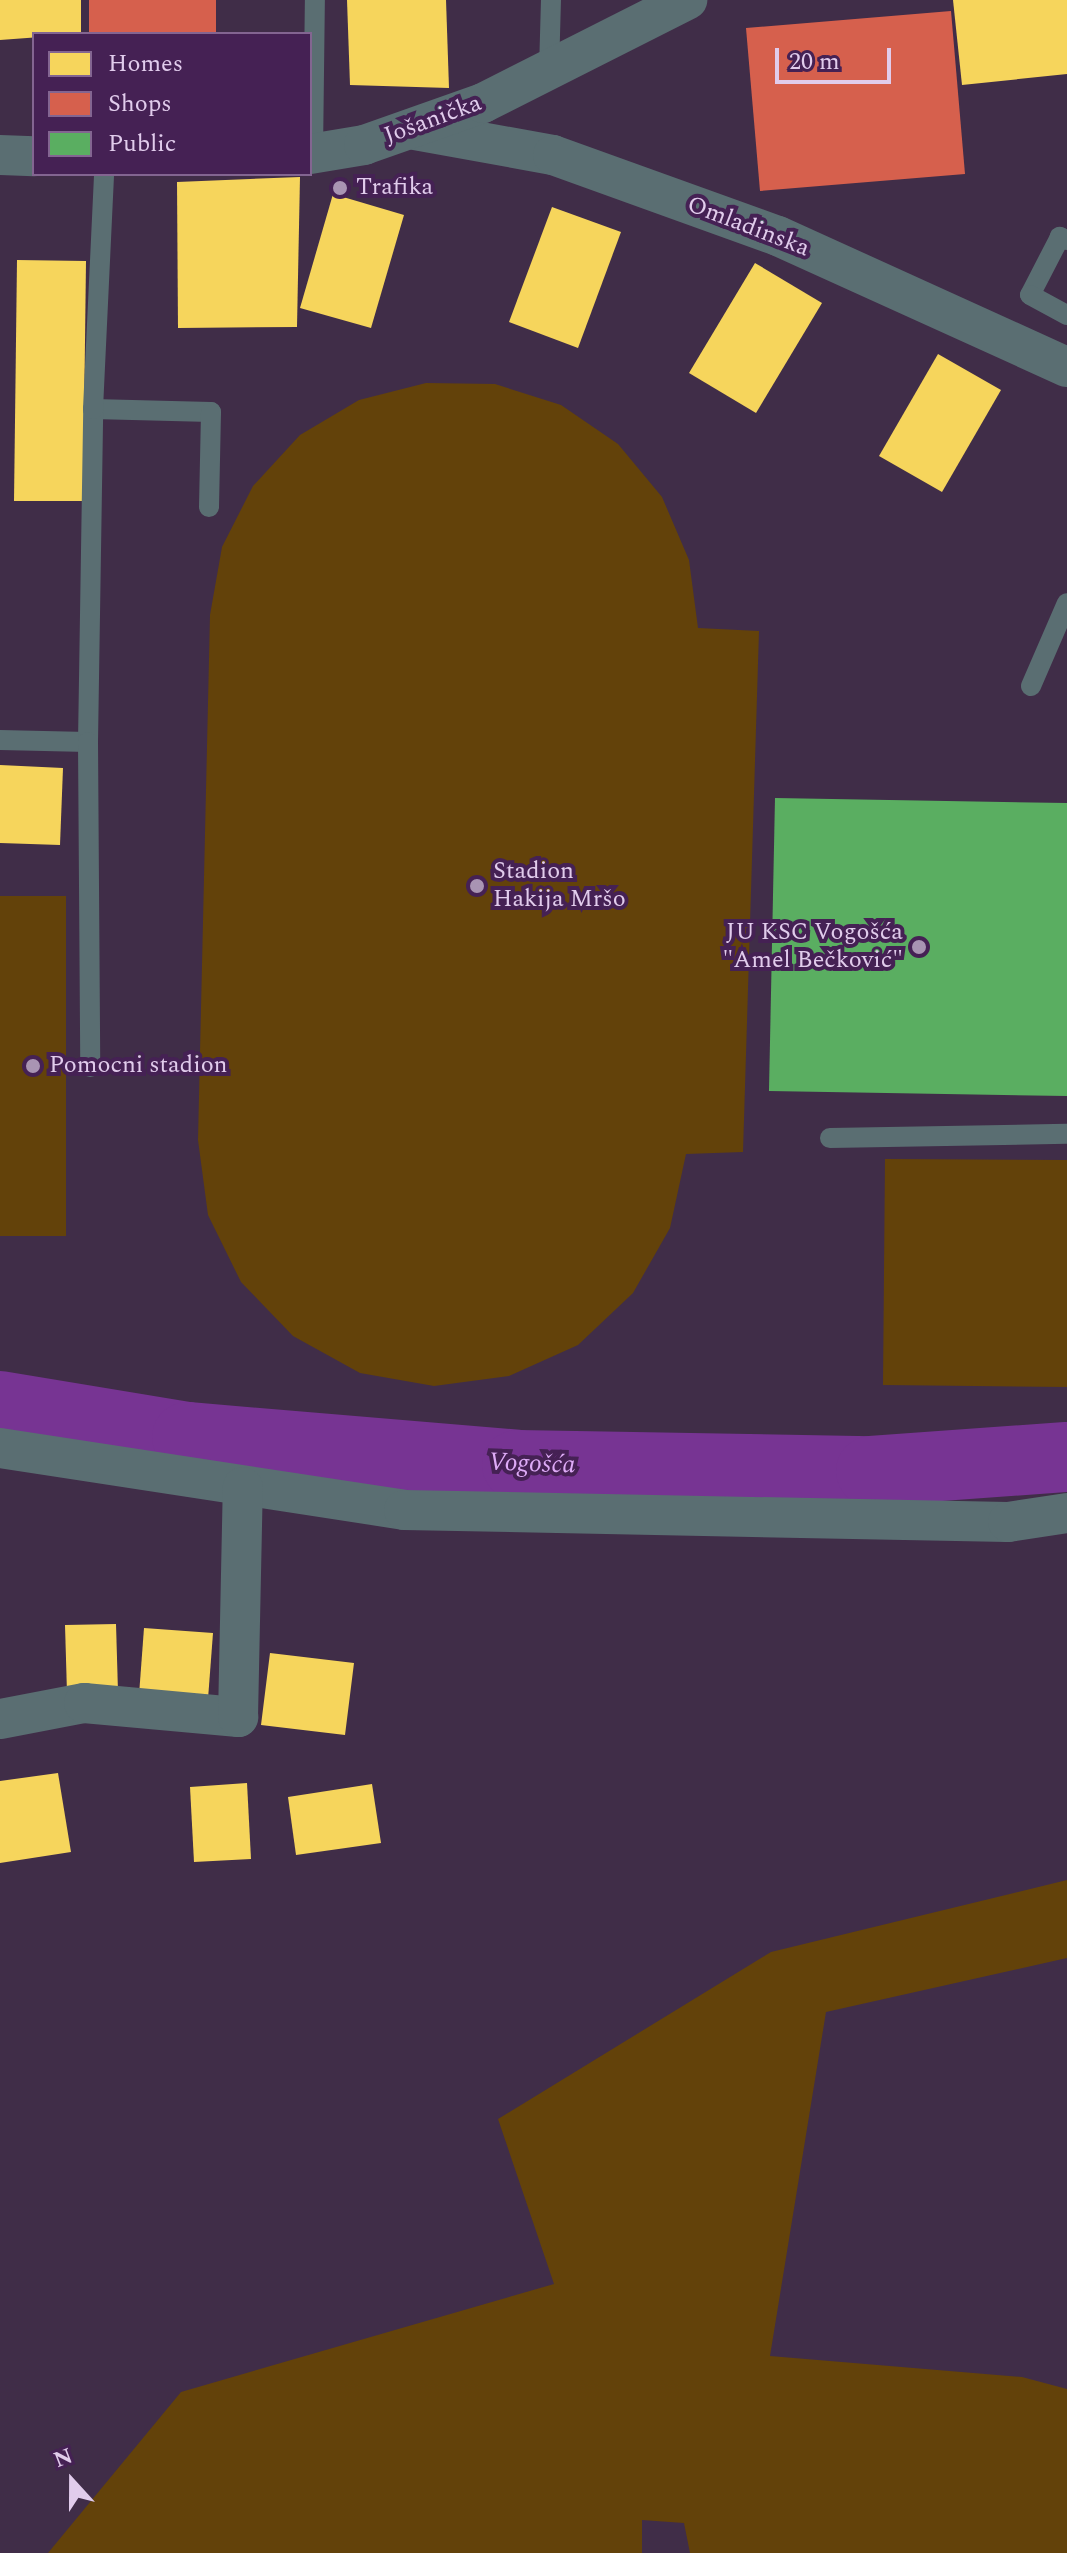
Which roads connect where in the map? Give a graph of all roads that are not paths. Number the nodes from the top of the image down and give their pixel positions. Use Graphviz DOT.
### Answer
graph roads {
  1 [pos="315,0"];
  2 [pos="551,0"];
  3 [pos="687,0"];
  4 [pos="549,71"];
  5 [pos="312,100"];
  6 [pos="415,130"];
  7 [pos="312,154"];
  8 [pos="0,155"];
  9 [pos="32,156"];
  10 [pos="104,176"];
  11 [pos="1067,240"];
  12 [pos="1067,315"];
  13 [pos="1067,367"];
  14 [pos="93,409"];
  15 [pos="209,507"];
  16 [pos="1067,603"];
  17 [pos="1031,686"];
  18 [pos="0,740"];
  19 [pos="88,742"];
  20 [pos="90,1067"];
  21 [pos="1067,1134"];
  22 [pos="830,1138"];
  23 [pos="0,1448"];
  24 [pos="243,1487"];
  25 [pos="1067,1513"];
  26 [pos="0,1719"];
  1 -- 5 [label="lane, Jošanička"];
  2 -- 4 [label="lane"];
  3 -- 4 [label="street, Jošanička"];
  4 -- 6 [label="street, Jošanička"];
  6 -- 7 [label="street, Jošanička"];
  6 -- 13 [label="street, Omladinska"];
  8 -- 9 [label="street"];
  10 -- 14 [label="lane"];
  11 -- 12 [label="lane"];
  14 -- 15 [label="lane"];
  14 -- 19 [label="lane"];
  16 -- 17 [label="lane"];
  18 -- 19 [label="lane"];
  19 -- 20 [label="lane"];
  21 -- 22 [label="lane"];
  23 -- 24 [label="street"];
  24 -- 25 [label="street"];
  24 -- 26 [label="street"];
}
